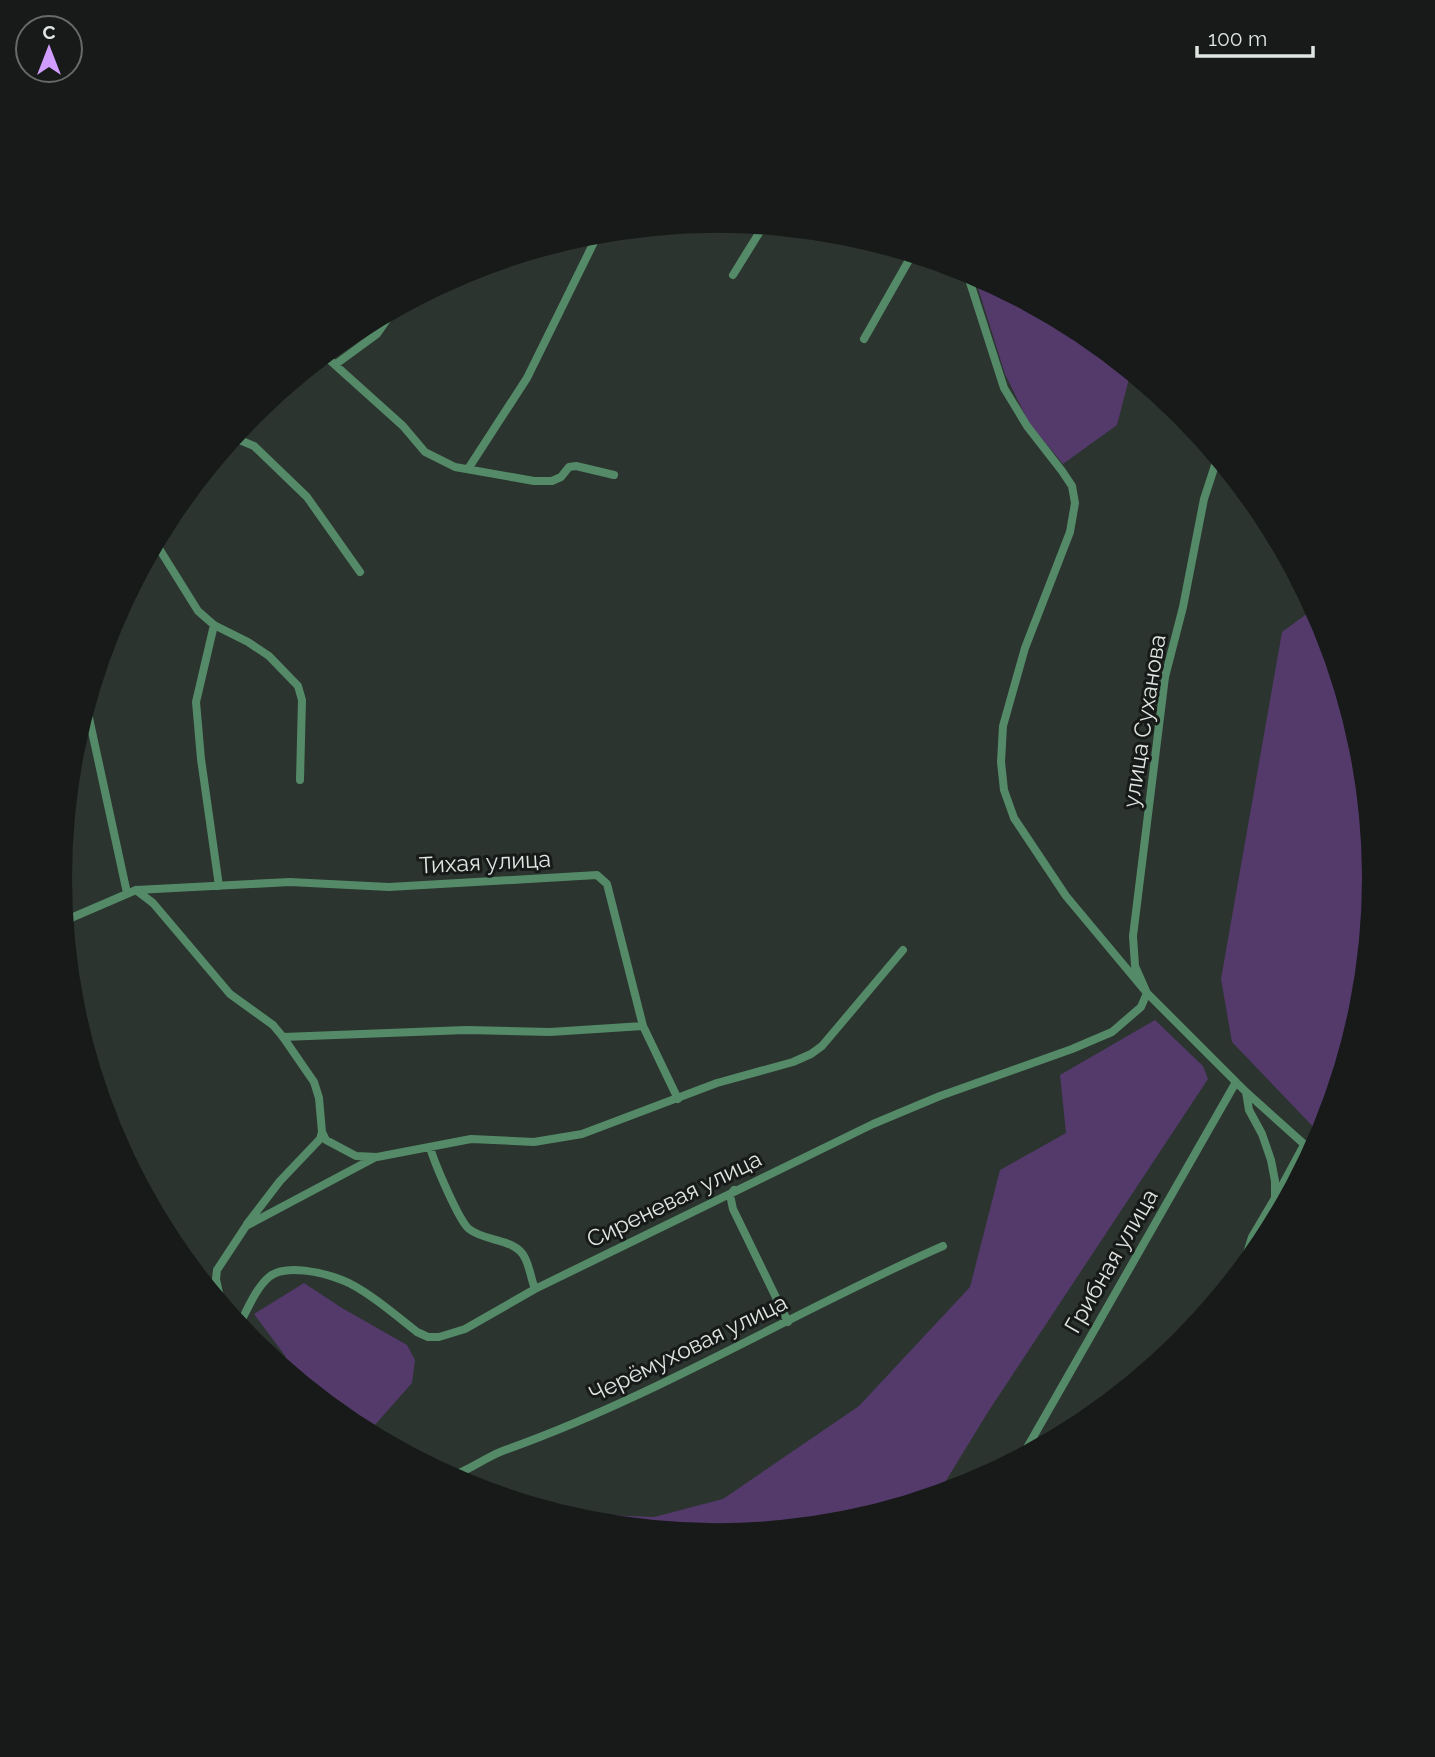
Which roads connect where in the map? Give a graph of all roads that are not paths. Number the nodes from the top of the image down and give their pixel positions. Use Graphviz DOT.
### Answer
graph roads {
  1 [pos="758,234"];
  2 [pos="593,245"];
  3 [pos="908,262"];
  4 [pos="733,275"];
  5 [pos="972,285"];
  6 [pos="381,328"];
  7 [pos="864,339"];
  8 [pos="332,361"];
  9 [pos="336,364"];
  10 [pos="243,441"];
  11 [pos="1215,467"];
  12 [pos="468,469"];
  13 [pos="614,475"];
  14 [pos="161,551"];
  15 [pos="360,572"];
  16 [pos="214,625"];
  17 [pos="91,724"];
  18 [pos="300,780"];
  19 [pos="219,886"];
  20 [pos="131,892"];
  21 [pos="73,918"];
  22 [pos="903,950"];
  23 [pos="1147,993"];
  24 [pos="643,1026"];
  25 [pos="283,1037"];
  26 [pos="1236,1082"];
  27 [pos="1246,1092"];
  28 [pos="678,1099"];
  29 [pos="322,1132"];
  30 [pos="1304,1145"];
  31 [pos="430,1147"];
  32 [pos="377,1157"];
  33 [pos="734,1190"];
  34 [pos="1275,1198"];
  35 [pos="246,1226"];
  36 [pos="1250,1242"];
  37 [pos="943,1246"];
  38 [pos="218,1287"];
  39 [pos="535,1289"];
  40 [pos="244,1317"];
  41 [pos="788,1322"];
  42 [pos="1029,1444"];
  43 [pos="462,1471"];
  1 -- 4 [label="street"];
  2 -- 12 [label="street"];
  3 -- 7 [label="street"];
  5 -- 23 [label="street"];
  6 -- 9 [label="street"];
  8 -- 9 [label="street"];
  9 -- 12 [label="street"];
  10 -- 15 [label="street"];
  11 -- 23 [label="street, улица Суханова"];
  12 -- 13 [label="street"];
  14 -- 16 [label="street"];
  16 -- 18 [label="street"];
  16 -- 19 [label="street"];
  17 -- 20 [label="street"];
  19 -- 20 [label="street, Тихая улица"];
  19 -- 24 [label="street, Тихая улица"];
  20 -- 21 [label="street"];
  20 -- 25 [label="street"];
  22 -- 28 [label="street"];
  23 -- 26 [label="street"];
  23 -- 33 [label="street, Сиреневая улица"];
  24 -- 25 [label="street"];
  24 -- 28 [label="street, Тихая улица"];
  25 -- 29 [label="street"];
  26 -- 27 [label="street"];
  26 -- 42 [label="street, Грибная улица"];
  27 -- 30 [label="street"];
  27 -- 34 [label="street"];
  28 -- 31 [label="street"];
  29 -- 32 [label="street"];
  29 -- 35 [label="street"];
  30 -- 34 [label="street"];
  31 -- 32 [label="street"];
  31 -- 39 [label="street"];
  32 -- 35 [label="street"];
  33 -- 39 [label="street, Сиреневая улица"];
  33 -- 41 [label="street"];
  34 -- 36 [label="street"];
  35 -- 38 [label="street"];
  37 -- 41 [label="street, Черёмуховая улица"];
  39 -- 40 [label="street, Сиреневая улица"];
  41 -- 43 [label="street, Черёмуховая улица"];
}
